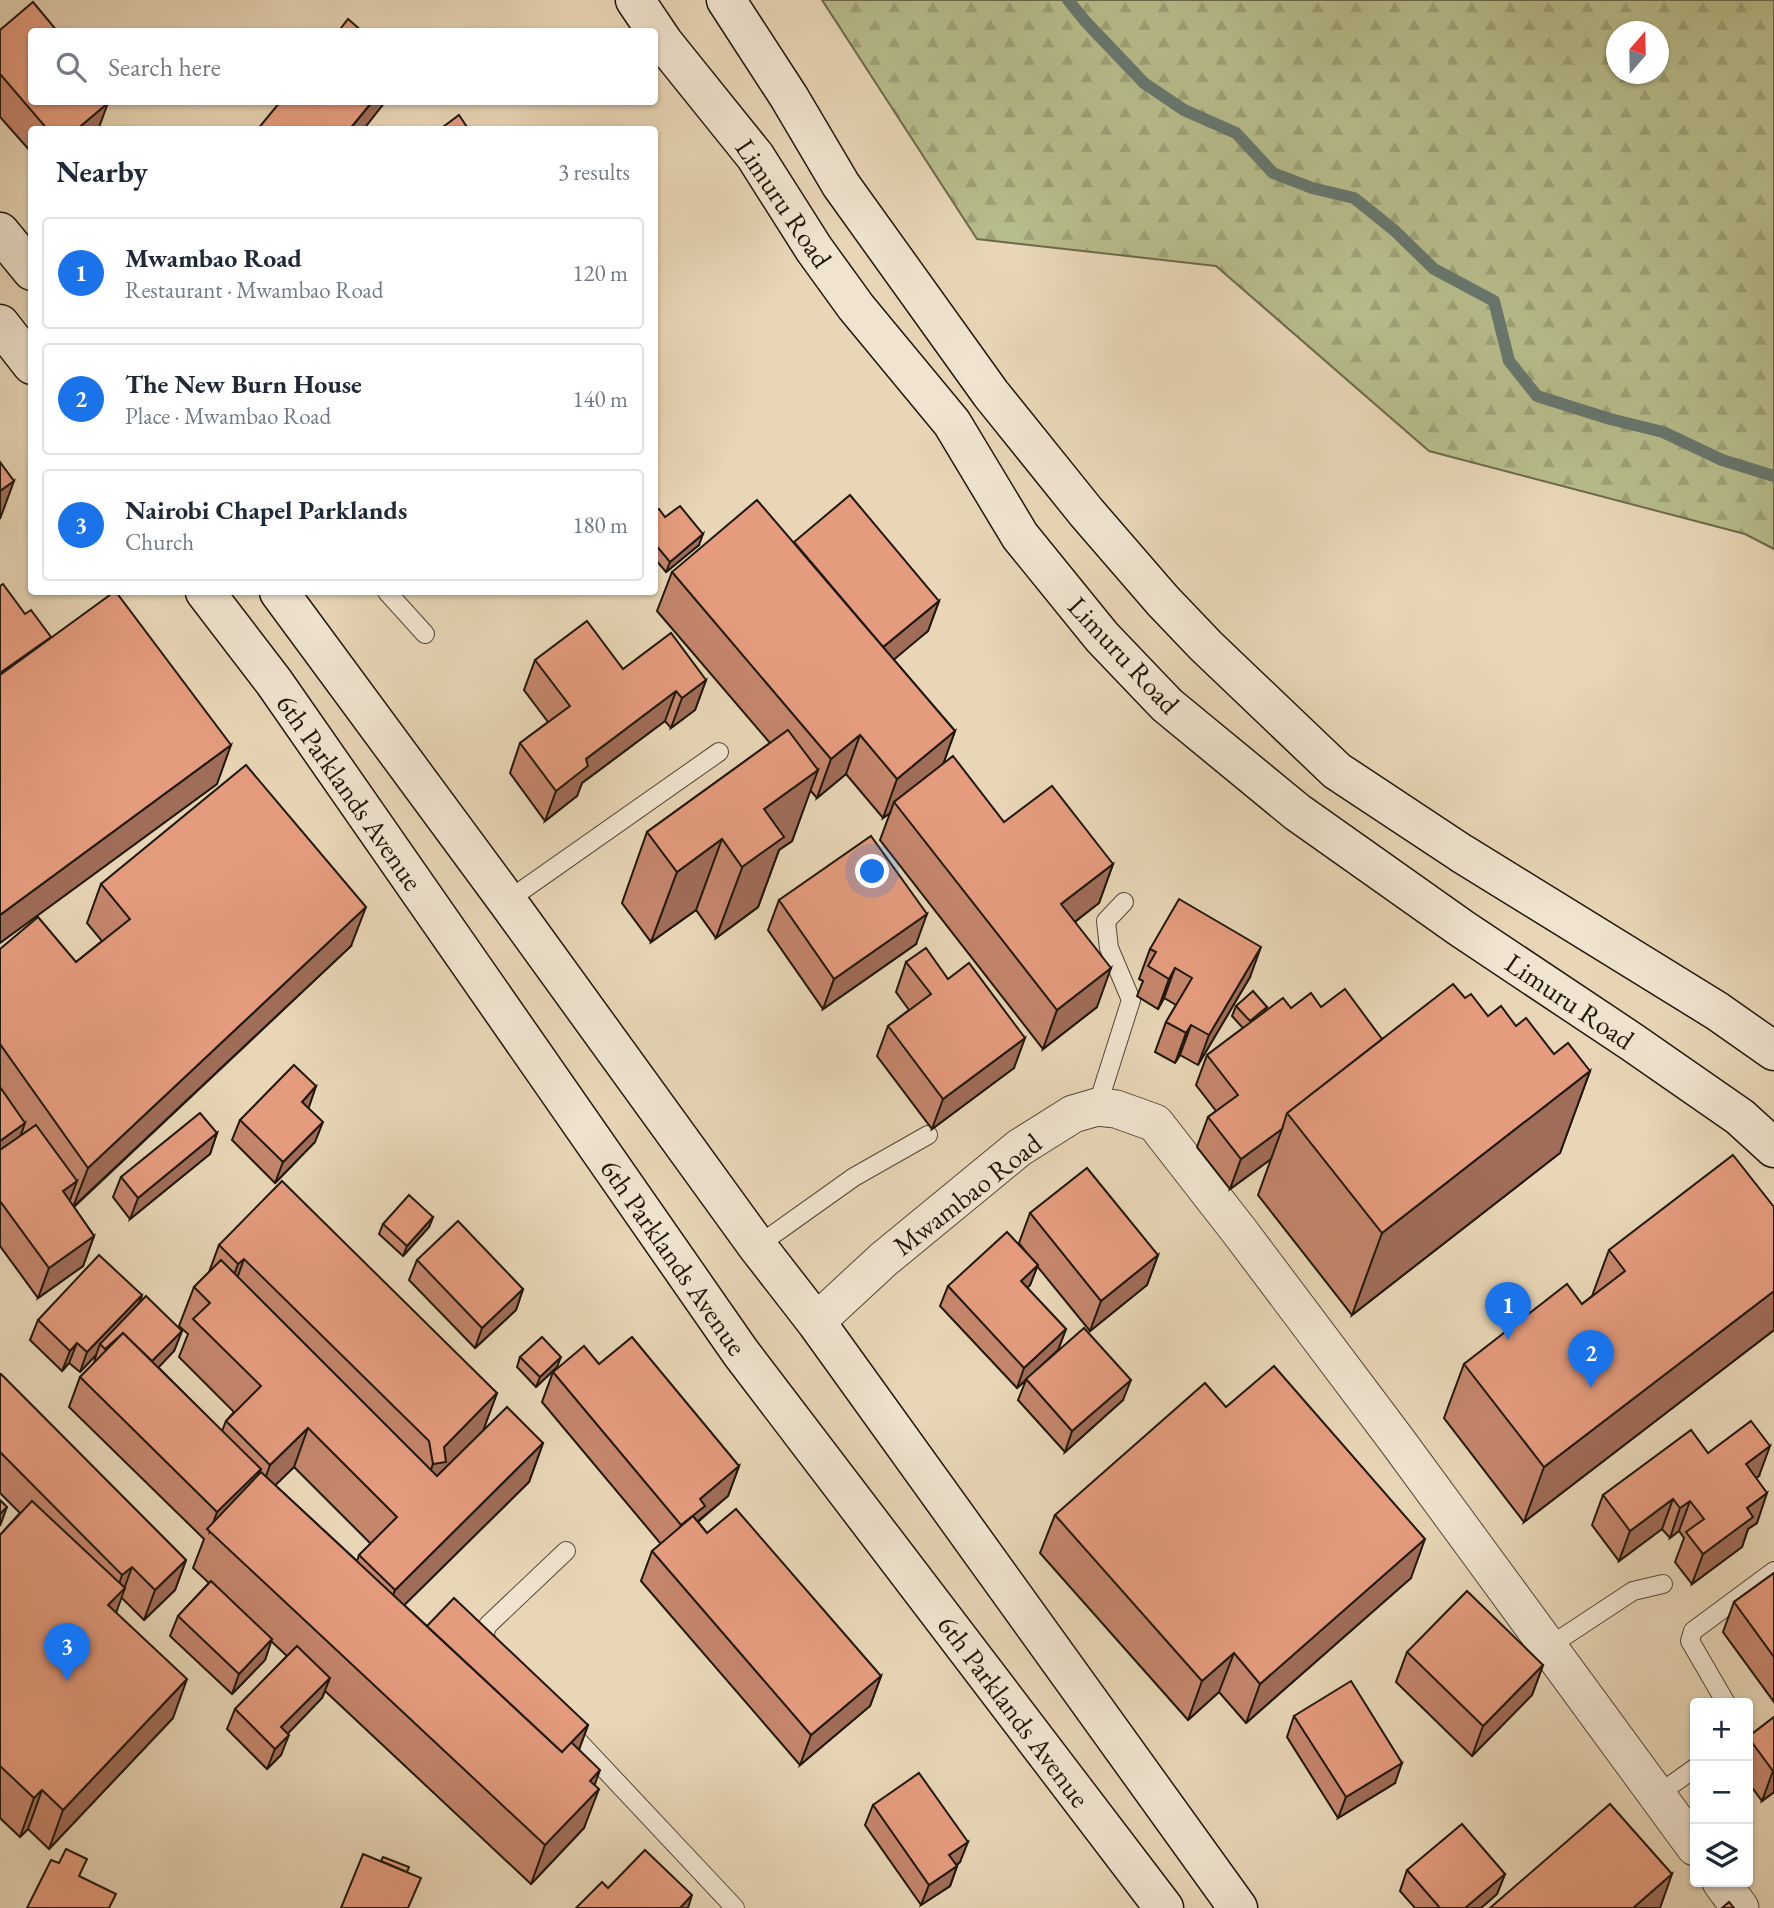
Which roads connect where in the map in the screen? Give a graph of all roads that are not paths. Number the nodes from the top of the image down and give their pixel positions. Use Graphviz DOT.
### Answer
graph roads {
  1 [pos="635,0"];
  2 [pos="726,0"];
  3 [pos="654,28"];
  4 [pos="658,34"];
  5 [pos="0,232"];
  6 [pos="28,266"];
  7 [pos="0,324"];
  8 [pos="28,360"];
  9 [pos="207,595"];
  10 [pos="281,595"];
  11 [pos="390,595"];
  12 [pos="425,634"];
  13 [pos="719,752"];
  14 [pos="507,901"];
  15 [pos="1124,902"];
  16 [pos="1774,1051"];
  17 [pos="1097,1107"];
  18 [pos="928,1135"];
  19 [pos="1774,1149"];
  20 [pos="757,1246"];
  21 [pos="816,1322"];
  22 [pos="566,1551"];
  23 [pos="1774,1571"];
  24 [pos="1663,1584"];
  25 [pos="1548,1647"];
  26 [pos="500,1657"];
  27 [pos="1724,1698"];
  28 [pos="556,1718"];
  29 [pos="1690,1772"];
  30 [pos="1657,1795"];
  31 [pos="1690,1840"];
  32 [pos="1725,1887"];
  33 [pos="735,1908"];
  34 [pos="1164,1908"];
  35 [pos="1238,1908"];
  36 [pos="1740,1908"];
  1 -- 3 [label="street, Limuru Road"];
  2 -- 16 [label="street"];
  4 -- 19 [label="street, Limuru Road"];
  5 -- 6 [label="street"];
  7 -- 8 [label="street"];
  9 -- 34 [label="street, 6th Parklands Avenue"];
  10 -- 14 [label="street, 6th Parklands Avenue"];
  11 -- 12 [label="lane"];
  13 -- 14 [label="lane"];
  14 -- 20 [label="street, 6th Parklands Avenue"];
  15 -- 17 [label="lane"];
  17 -- 21 [label="street, Mwambao Road"];
  17 -- 25 [label="street"];
  18 -- 20 [label="lane"];
  20 -- 21 [label="street, 6th Parklands Avenue"];
  21 -- 35 [label="street, 6th Parklands Avenue"];
  22 -- 26 [label="lane"];
  23 -- 27 [label="lane"];
  24 -- 25 [label="lane"];
  25 -- 30 [label="street"];
  28 -- 33 [label="lane"];
  29 -- 30 [label="lane"];
  30 -- 31 [label="street"];
  32 -- 36 [label="street"];
}
